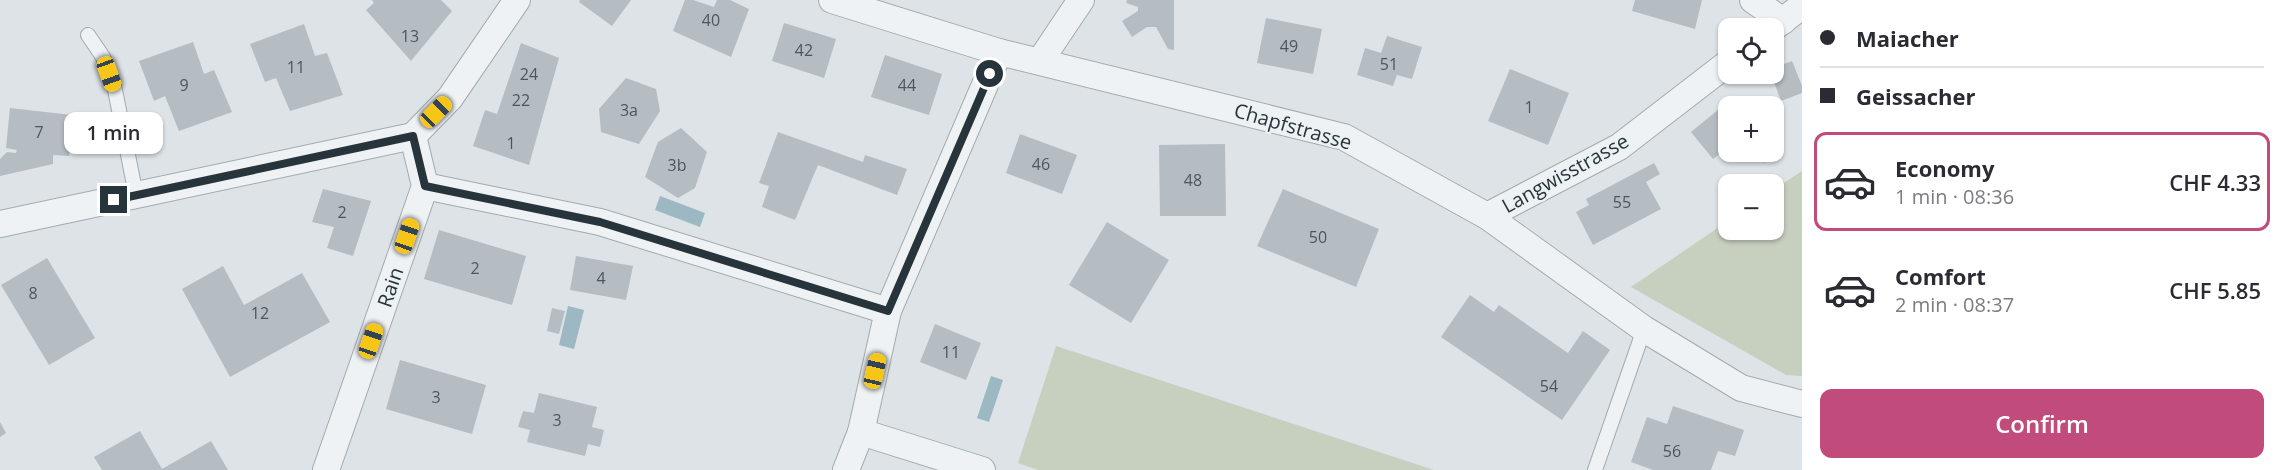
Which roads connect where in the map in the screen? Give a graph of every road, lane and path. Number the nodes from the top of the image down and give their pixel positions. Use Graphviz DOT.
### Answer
graph roads {
  1 [pos="517,0"];
  2 [pos="832,0"];
  3 [pos="1081,0"];
  4 [pos="1753,0"];
  5 [pos="1786,18"];
  6 [pos="88,35"];
  7 [pos="999,52"];
  8 [pos="1040,61"];
  9 [pos="1718,71"];
  10 [pos="413,136"];
  11 [pos="425,186"];
  12 [pos="136,195"];
  13 [pos="1487,216"];
  14 [pos="0,224"];
  15 [pos="888,311"];
  16 [pos="1644,329"];
  17 [pos="1802,404"];
  18 [pos="861,432"];
  19 [pos="332,469"];
  20 [pos="846,470"];
  21 [pos="981,470"];
  22 [pos="1595,470"];
  1 -- 10 [label="street"];
  2 -- 7 [label="street, Chapfstrasse"];
  3 -- 8 [label="street"];
  4 -- 5 [label="street"];
  6 -- 12 [label="lane"];
  7 -- 8 [label="street, Chapfstrasse"];
  7 -- 15 [label="street"];
  8 -- 13 [label="street, Chapfstrasse"];
  9 -- 13 [label="street, Langwisstrasse"];
  10 -- 11 [label="street"];
  10 -- 12 [label="street"];
  11 -- 15 [label="street"];
  11 -- 19 [label="street, Rain"];
  12 -- 14 [label="street"];
  13 -- 16 [label="street, Chapfstrasse"];
  15 -- 18 [label="street"];
  16 -- 17 [label="street, Chapfstrasse"];
  16 -- 22 [label="lane"];
  18 -- 20 [label="street"];
  18 -- 21 [label="street"];
}
